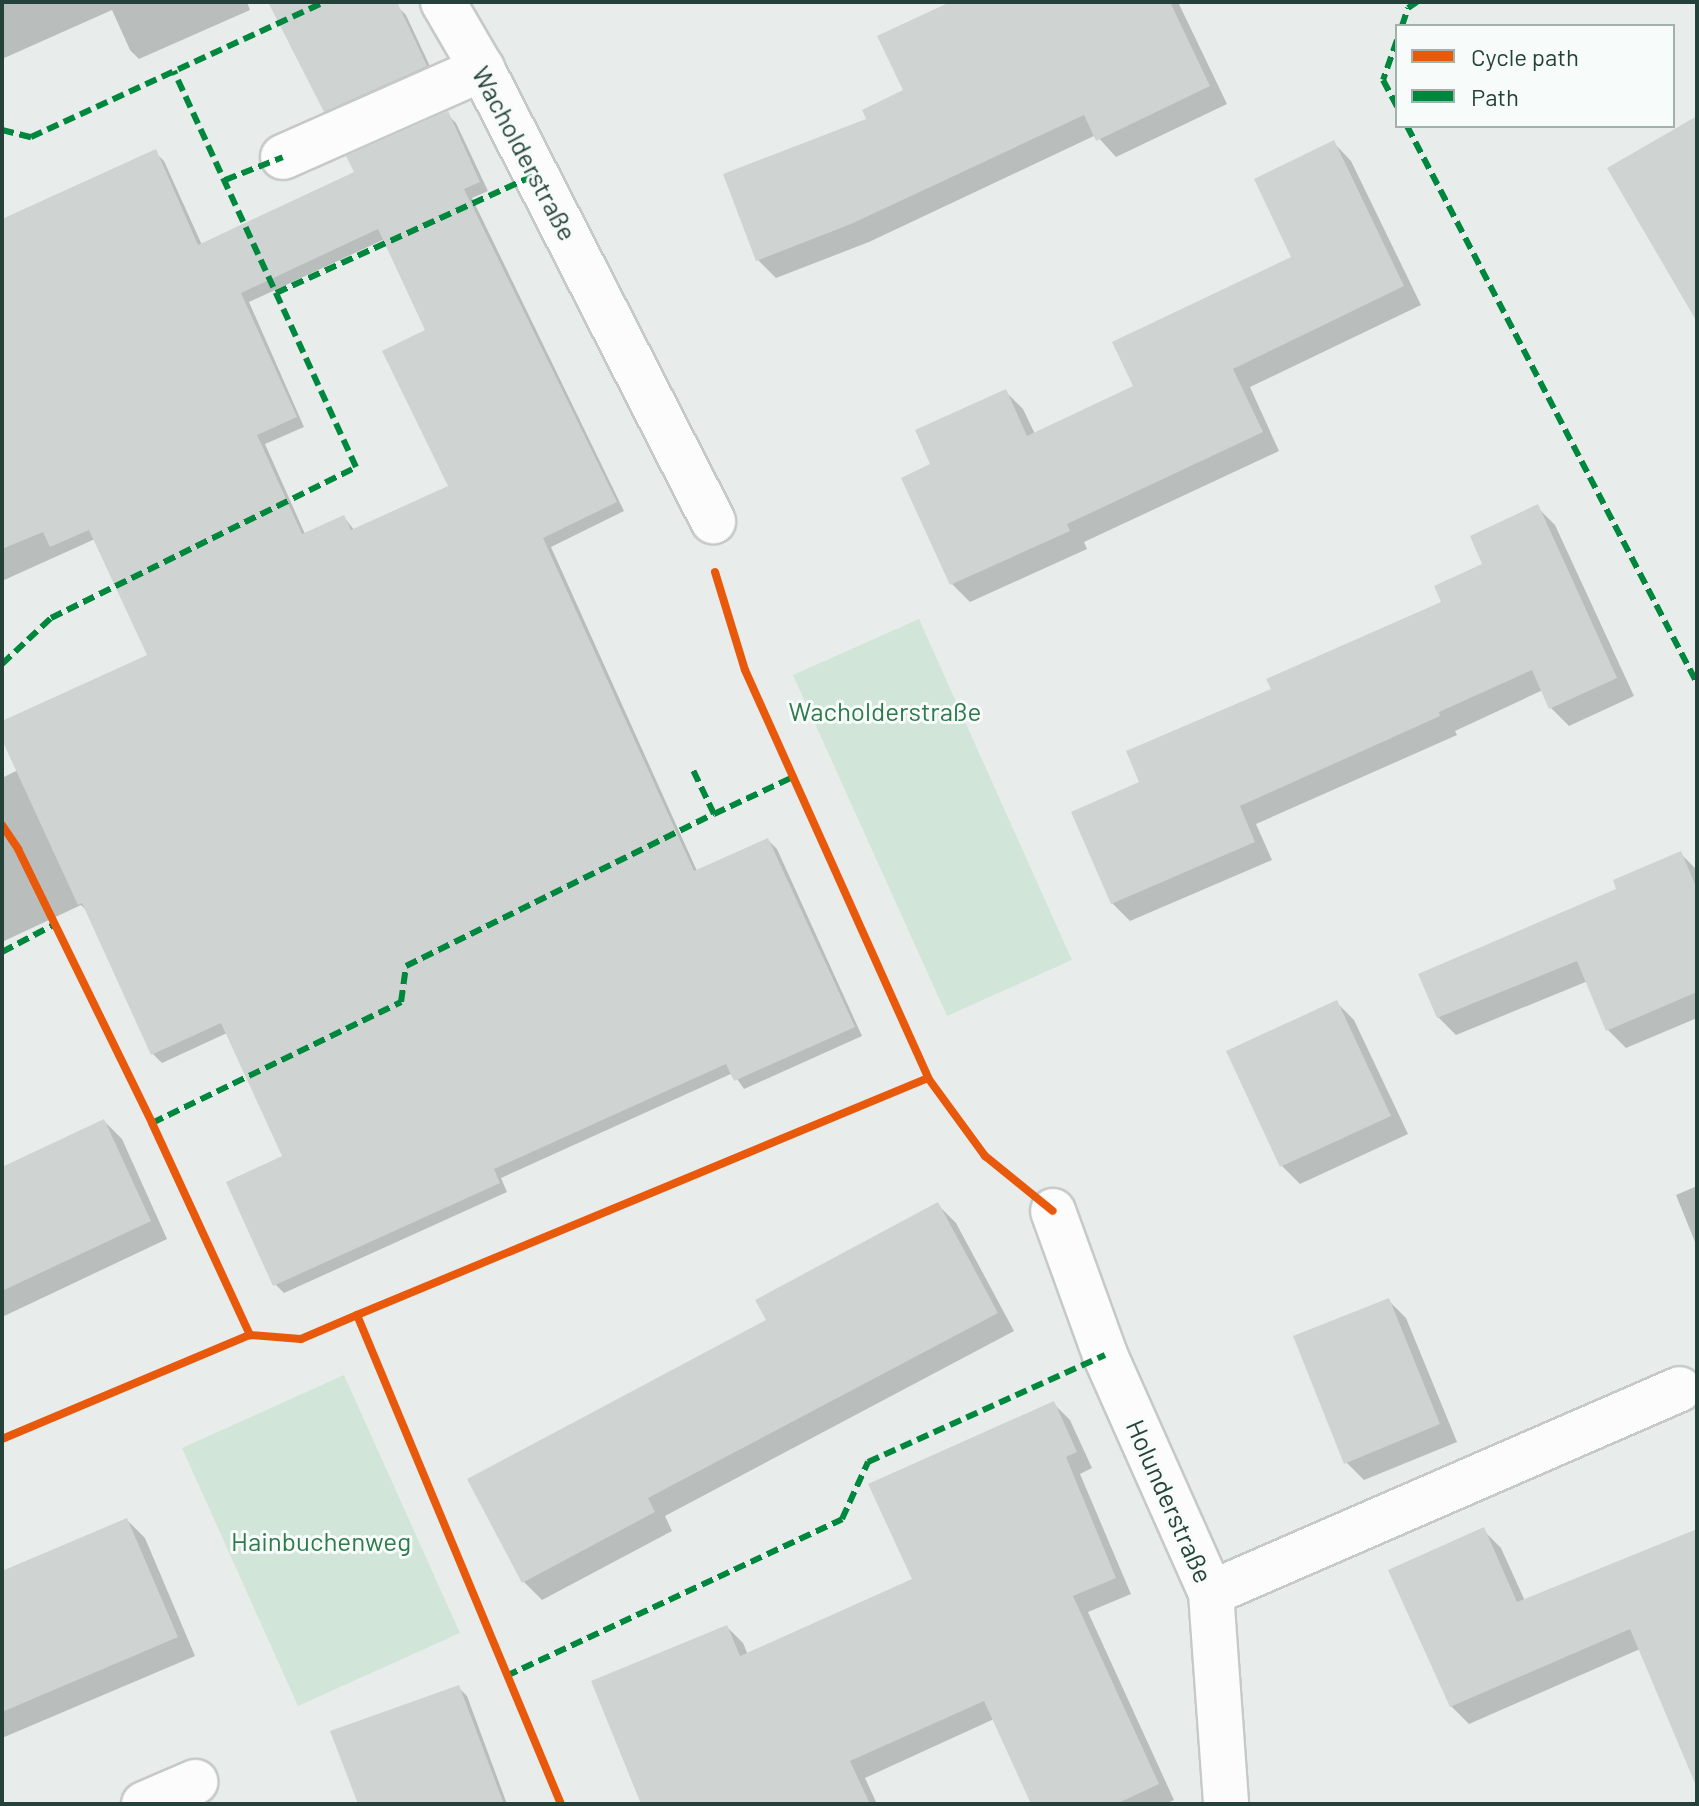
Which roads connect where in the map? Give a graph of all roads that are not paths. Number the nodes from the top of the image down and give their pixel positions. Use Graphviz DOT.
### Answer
graph roads {
  1 [pos="443,2"];
  2 [pos="482,69"];
  3 [pos="283,157"];
  4 [pos="713,521"];
  5 [pos="1053,1211"];
  6 [pos="1680,1389"];
  7 [pos="1211,1593"];
  8 [pos="195,1782"];
  9 [pos="144,1804"];
  10 [pos="1226,1804"];
  1 -- 2 [label="street, Wacholderstraße"];
  2 -- 3 [label="street"];
  2 -- 4 [label="street, Wacholderstraße"];
  5 -- 7 [label="street, Holunderstraße"];
  6 -- 7 [label="street"];
  7 -- 10 [label="street, Holunderstraße"];
  8 -- 9 [label="street"];
}
